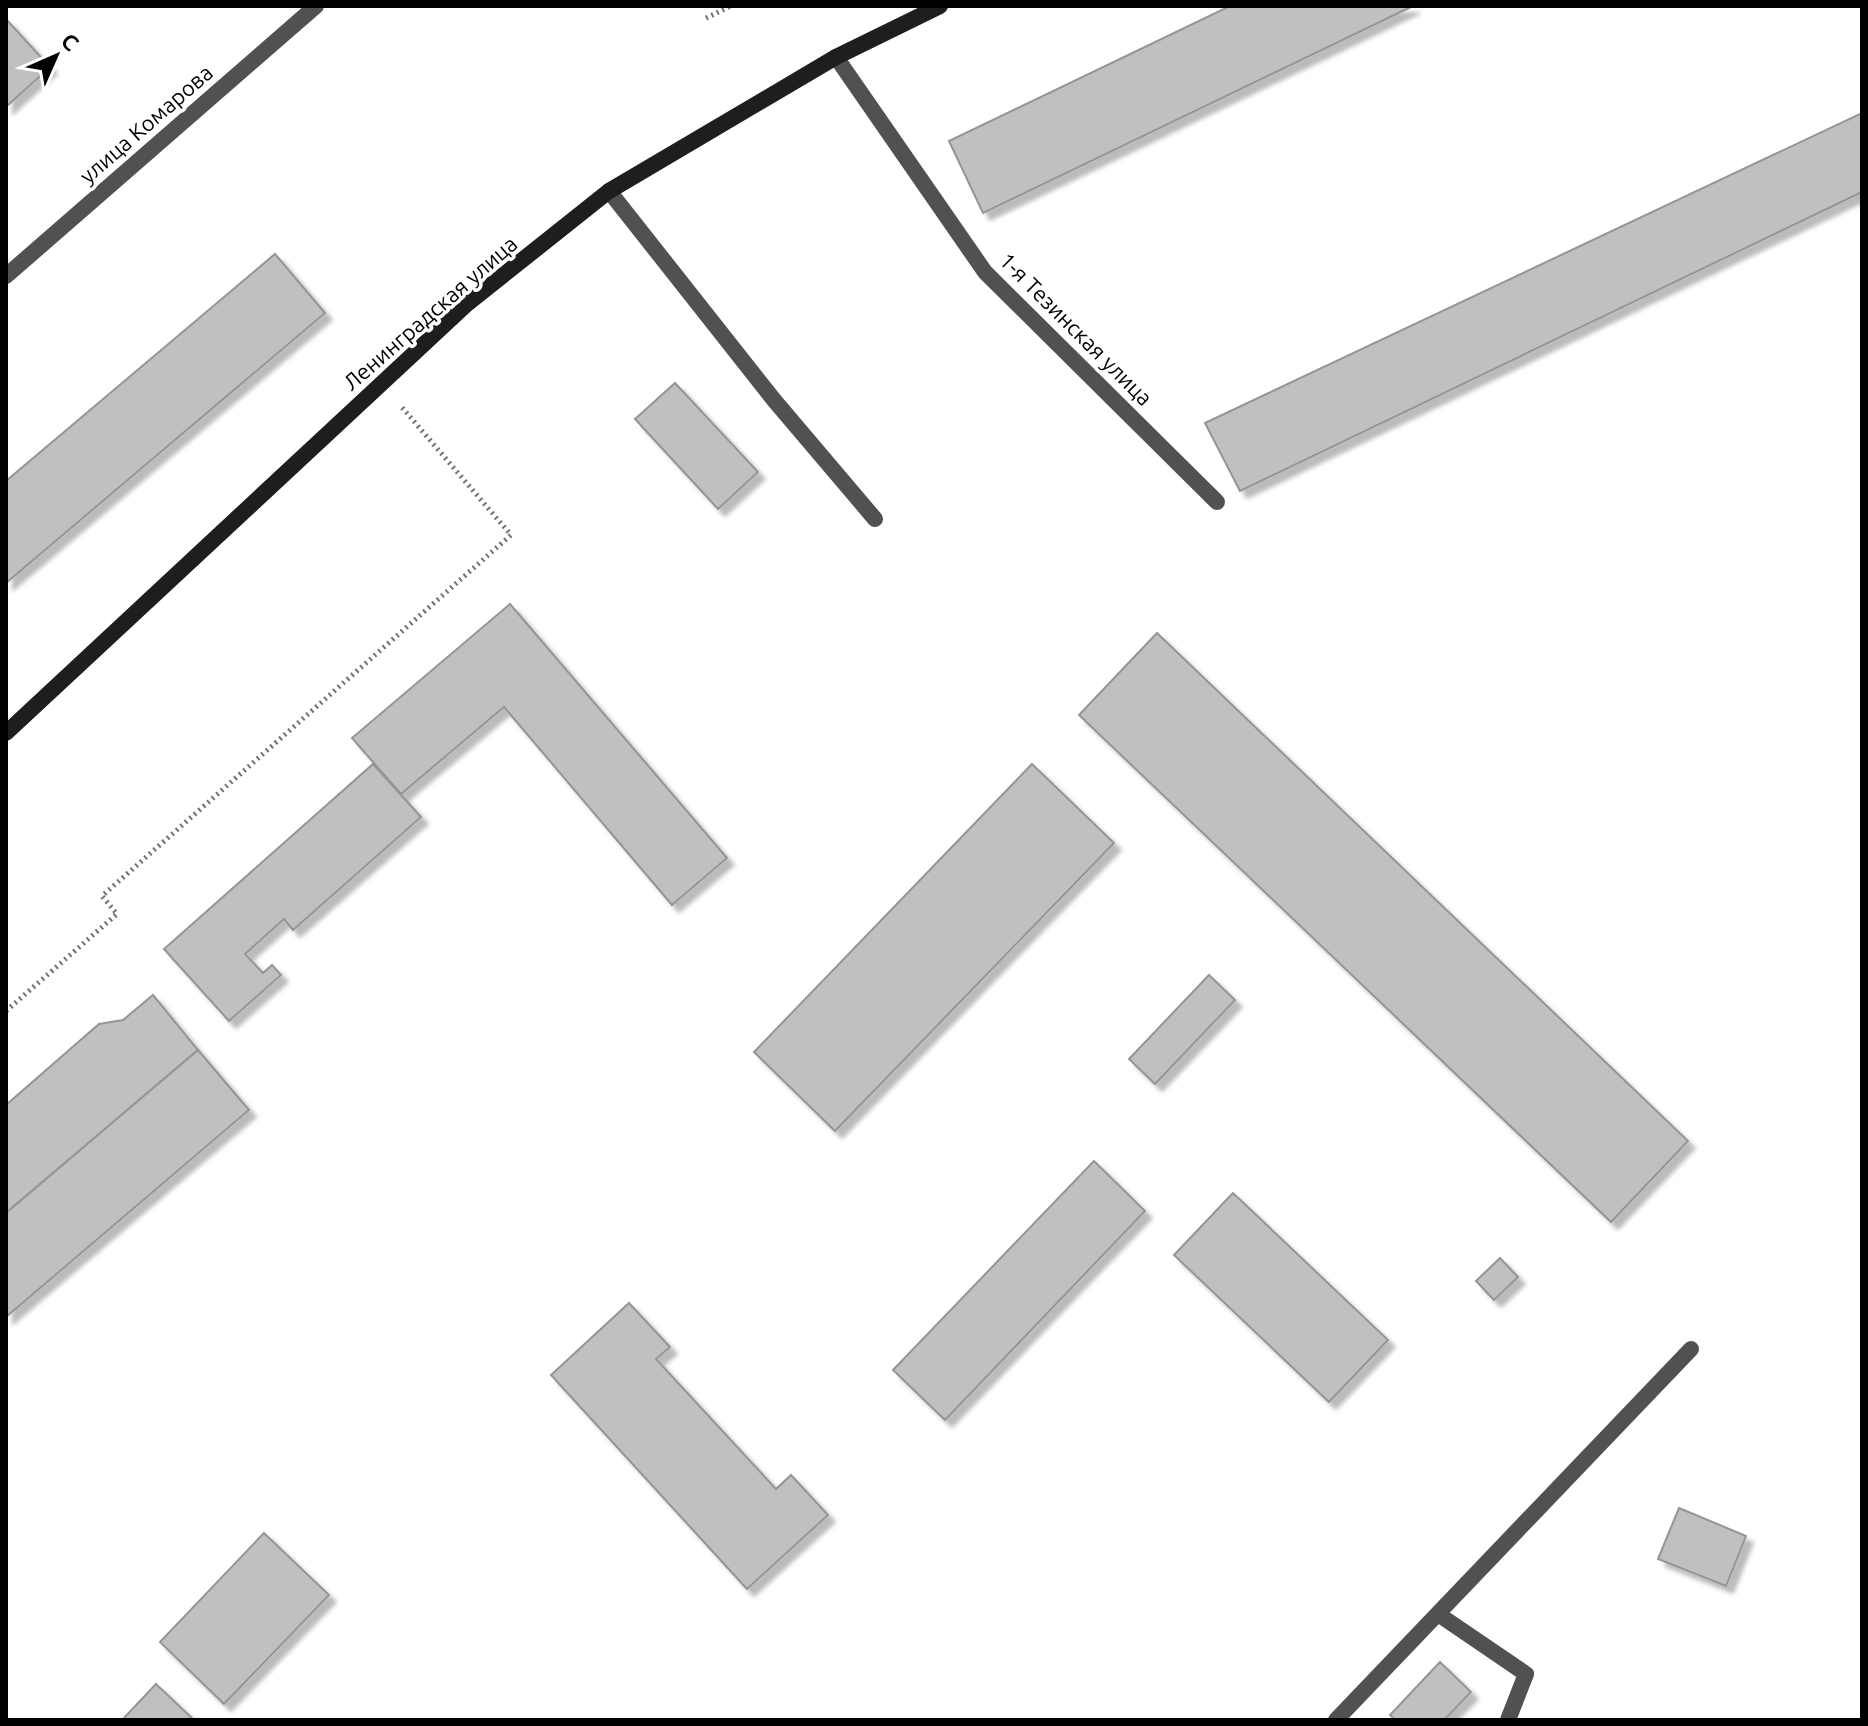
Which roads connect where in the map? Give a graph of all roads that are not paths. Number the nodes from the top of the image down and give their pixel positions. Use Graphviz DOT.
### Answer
graph roads {
  1 [pos="316,6"];
  2 [pos="940,6"];
  3 [pos="836,57"];
  4 [pos="609,191"];
  5 [pos="6,276"];
  6 [pos="1217,502"];
  7 [pos="875,519"];
  8 [pos="6,733"];
  9 [pos="1691,1349"];
  10 [pos="1438,1614"];
  11 [pos="1336,1720"];
  12 [pos="1508,1720"];
  1 -- 5 [label="street, улица Комарова"];
  2 -- 3 [label="main road, Ленинградская улица"];
  3 -- 4 [label="main road, Ленинградская улица"];
  3 -- 6 [label="street, 1-я Тезинская улица"];
  4 -- 7 [label="street"];
  4 -- 8 [label="main road, Ленинградская улица"];
  9 -- 10 [label="street"];
  10 -- 11 [label="street"];
  10 -- 12 [label="street"];
}
